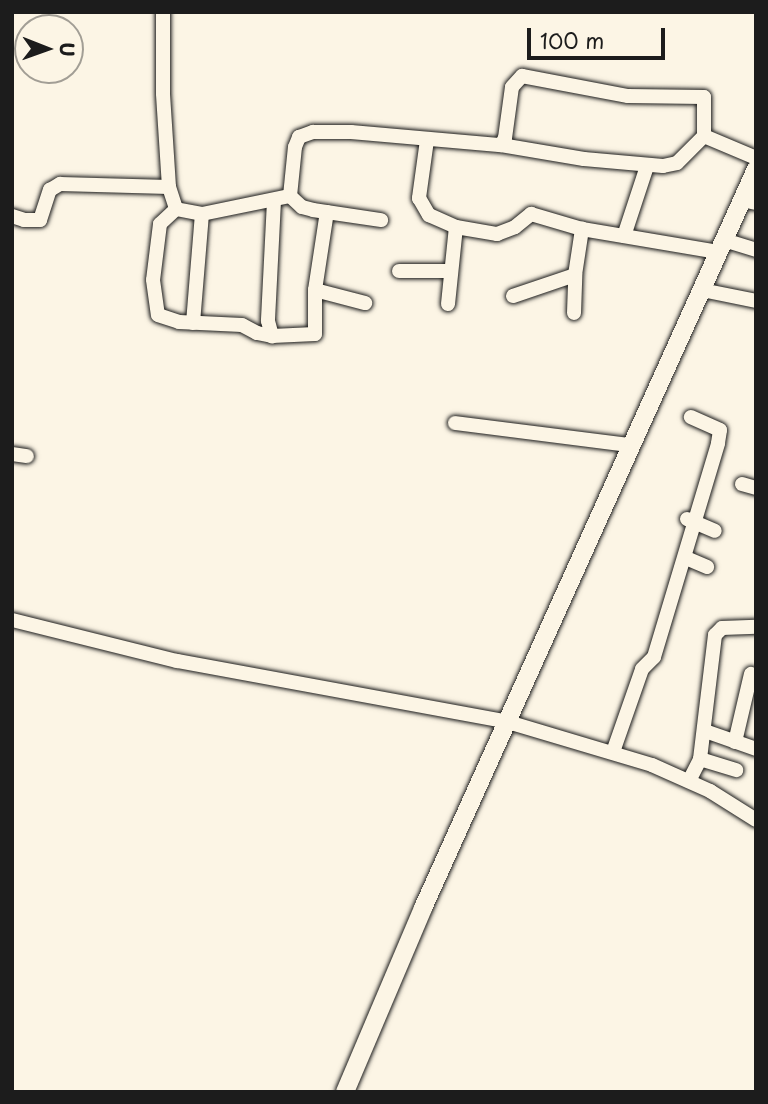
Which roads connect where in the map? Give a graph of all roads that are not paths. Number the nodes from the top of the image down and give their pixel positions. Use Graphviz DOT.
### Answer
graph roads {
  1 [pos="163,12"];
  2 [pos="704,136"];
  3 [pos="427,141"];
  4 [pos="501,145"];
  5 [pos="756,158"];
  6 [pos="647,166"];
  7 [pos="756,169"];
  8 [pos="169,187"];
  9 [pos="290,196"];
  10 [pos="274,201"];
  11 [pos="749,202"];
  12 [pos="176,209"];
  13 [pos="327,212"];
  14 [pos="202,214"];
  15 [pos="12,216"];
  16 [pos="381,220"];
  17 [pos="456,228"];
  18 [pos="582,229"];
  19 [pos="624,236"];
  20 [pos="721,246"];
  21 [pos="756,250"];
  22 [pos="399,271"];
  23 [pos="450,271"];
  24 [pos="575,275"];
  25 [pos="315,290"];
  26 [pos="702,290"];
  27 [pos="513,296"];
  28 [pos="756,301"];
  29 [pos="365,303"];
  30 [pos="448,304"];
  31 [pos="574,313"];
  32 [pos="192,323"];
  33 [pos="272,336"];
  34 [pos="691,417"];
  35 [pos="455,423"];
  36 [pos="630,445"];
  37 [pos="690,520"];
  38 [pos="715,531"];
  39 [pos="686,558"];
  40 [pos="707,567"];
  41 [pos="12,620"];
  42 [pos="756,627"];
  43 [pos="751,674"];
  44 [pos="508,722"];
  45 [pos="705,731"];
  46 [pos="735,742"];
  47 [pos="756,749"];
  48 [pos="613,752"];
  49 [pos="700,759"];
  50 [pos="736,770"];
  51 [pos="689,781"];
  52 [pos="756,820"];
  53 [pos="345,1092"];
  1 -- 8 [label="street"];
  2 -- 4 [label="street"];
  2 -- 5 [label="street"];
  2 -- 6 [label="street"];
  3 -- 4 [label="street"];
  3 -- 9 [label="street"];
  3 -- 17 [label="street"];
  4 -- 6 [label="street"];
  6 -- 19 [label="street"];
  7 -- 11 [label="main road"];
  8 -- 12 [label="street"];
  8 -- 15 [label="street"];
  9 -- 10 [label="street"];
  9 -- 13 [label="street"];
  10 -- 14 [label="street"];
  10 -- 33 [label="street"];
  11 -- 20 [label="main road"];
  12 -- 14 [label="street"];
  12 -- 32 [label="street"];
  13 -- 16 [label="street"];
  13 -- 25 [label="street"];
  14 -- 32 [label="street"];
  17 -- 18 [label="street"];
  17 -- 23 [label="street"];
  18 -- 19 [label="street"];
  18 -- 24 [label="street"];
  19 -- 20 [label="street"];
  20 -- 21 [label="street"];
  20 -- 26 [label="main road"];
  22 -- 23 [label="street"];
  23 -- 30 [label="street"];
  24 -- 27 [label="street"];
  24 -- 31 [label="street"];
  25 -- 29 [label="street"];
  25 -- 33 [label="street"];
  26 -- 28 [label="street"];
  26 -- 36 [label="main road"];
  32 -- 33 [label="street"];
  34 -- 37 [label="street"];
  35 -- 36 [label="street"];
  36 -- 44 [label="main road"];
  37 -- 38 [label="street"];
  37 -- 39 [label="street"];
  39 -- 40 [label="street"];
  39 -- 48 [label="street"];
  41 -- 44 [label="street"];
  42 -- 45 [label="street"];
  43 -- 46 [label="street"];
  44 -- 48 [label="street"];
  44 -- 53 [label="main road"];
  45 -- 46 [label="street"];
  45 -- 49 [label="street"];
  46 -- 47 [label="street"];
  48 -- 51 [label="street"];
  49 -- 50 [label="street"];
  49 -- 51 [label="street"];
  51 -- 52 [label="street"];
}
